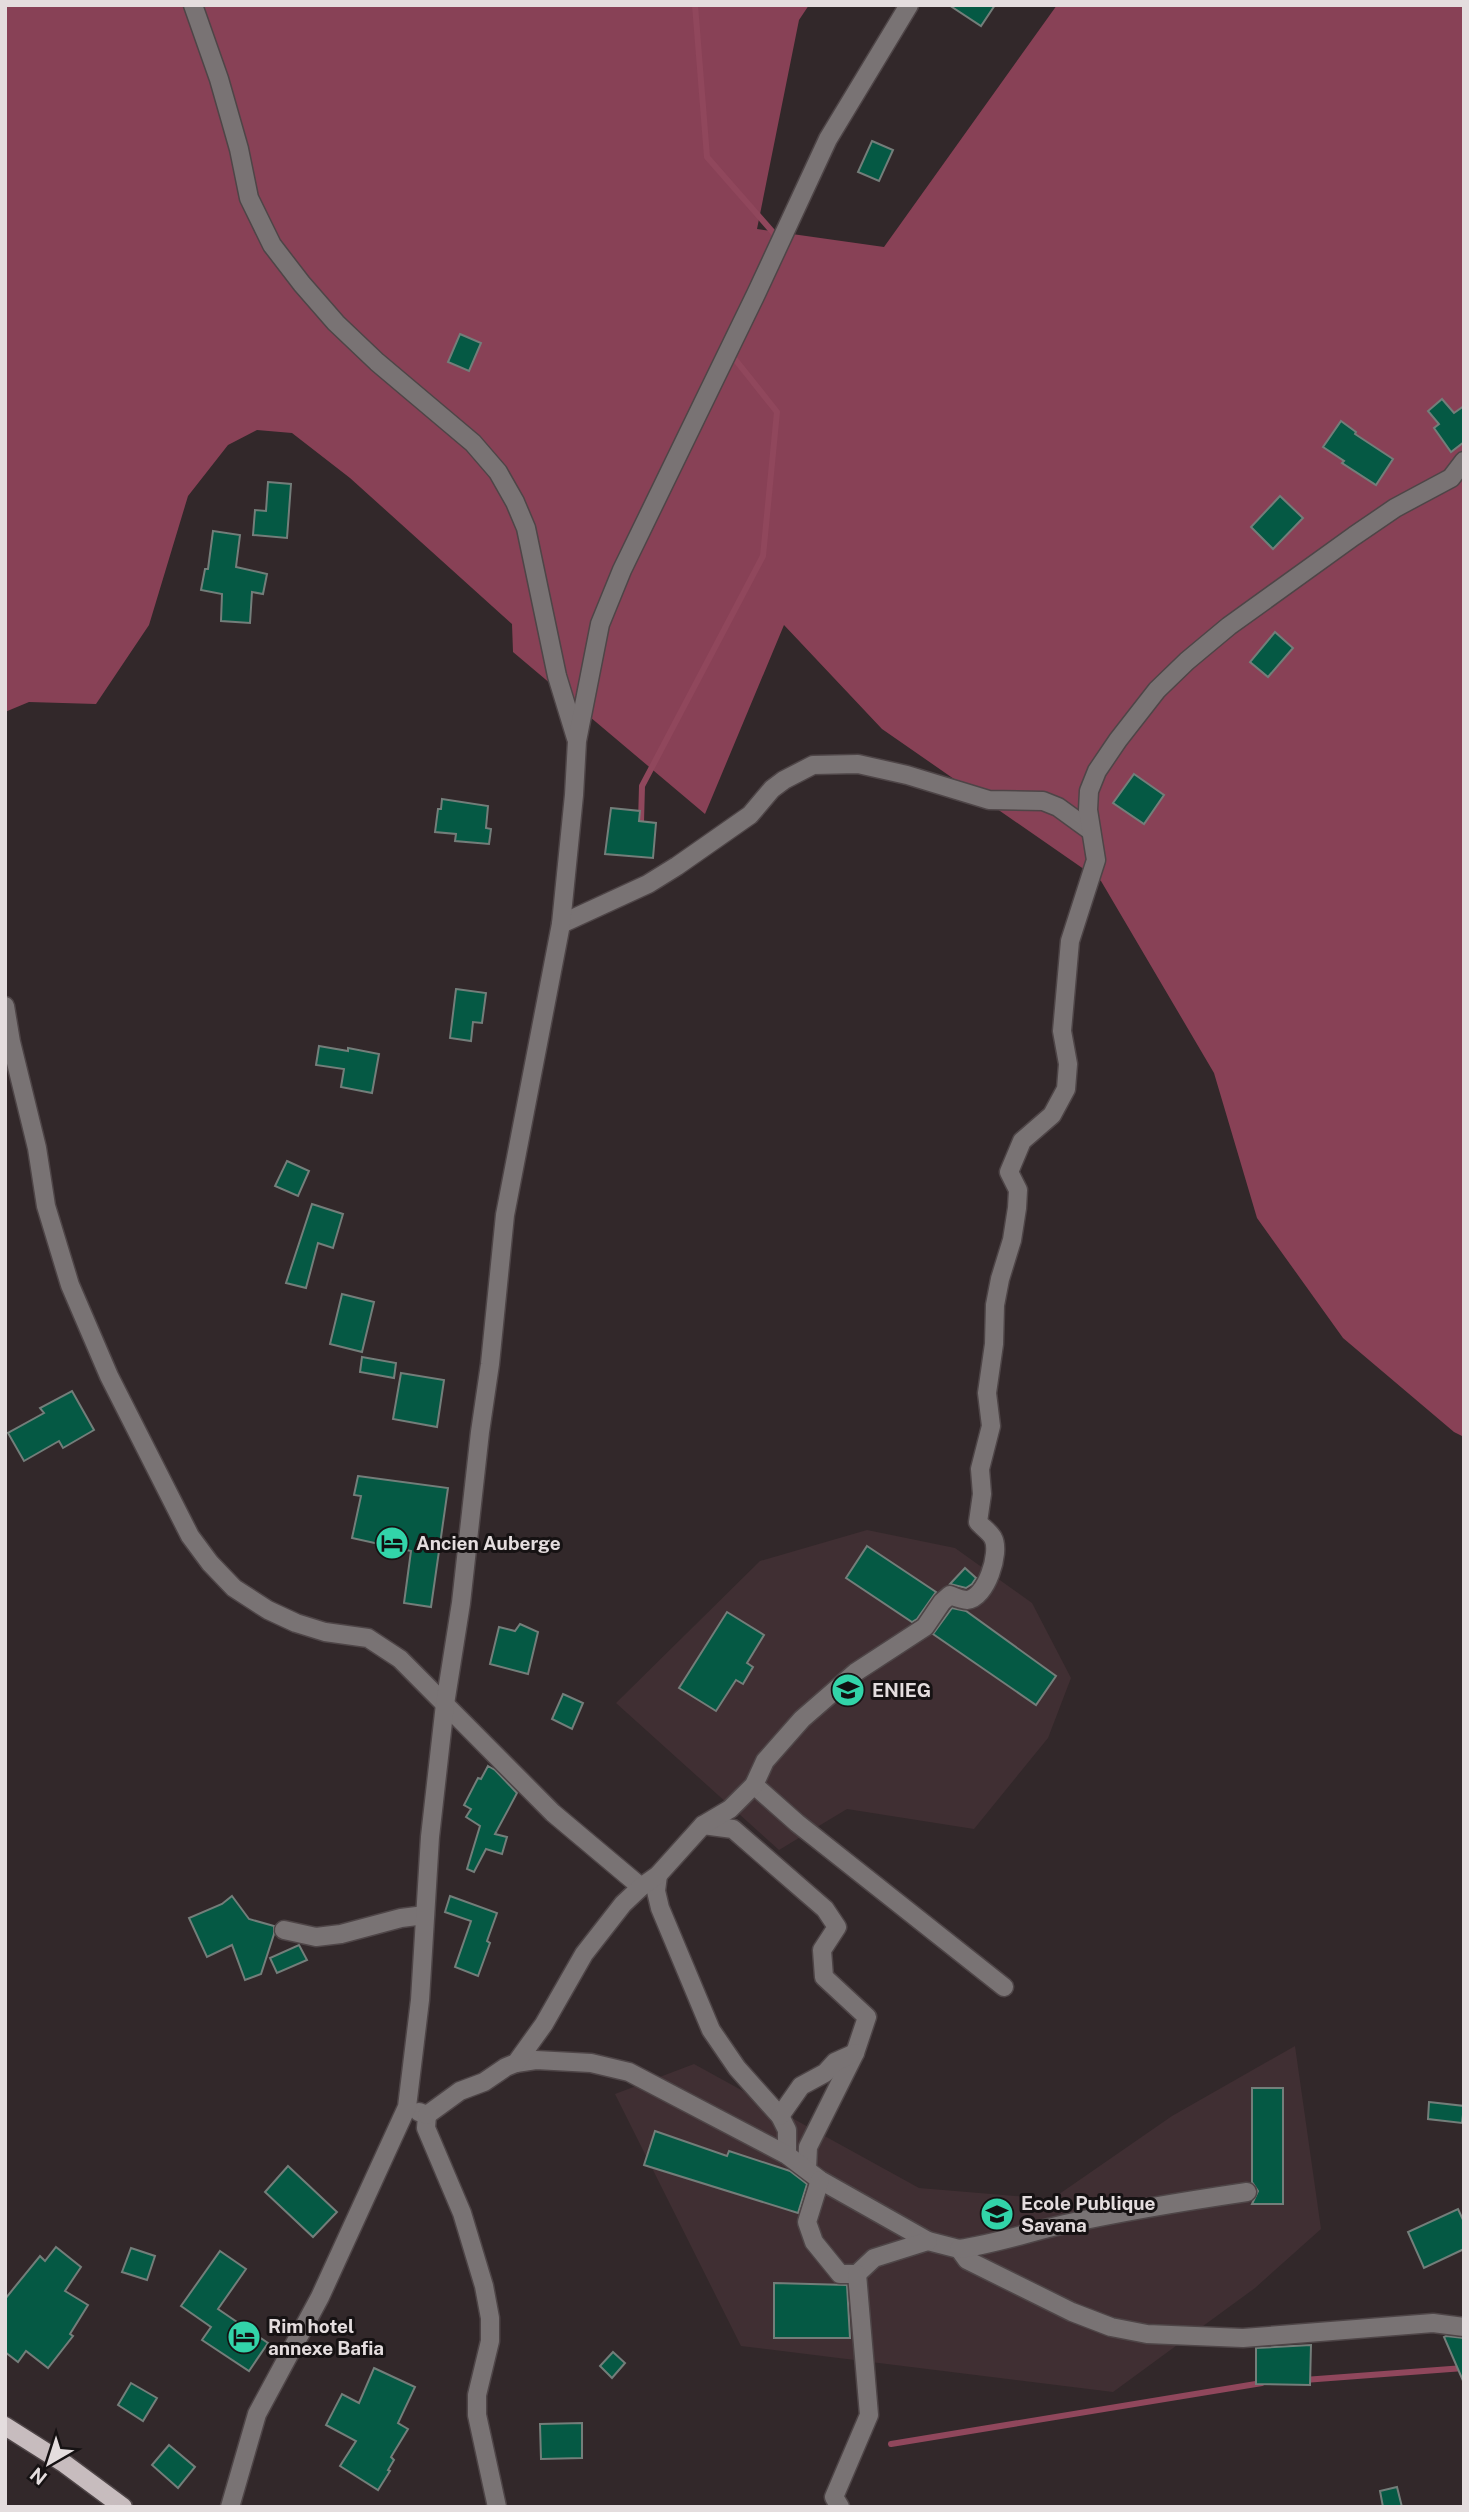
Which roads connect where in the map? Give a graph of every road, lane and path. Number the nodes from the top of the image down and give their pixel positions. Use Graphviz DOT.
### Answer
graph roads {
  1 [pos="193,5"];
  2 [pos="909,5"];
  3 [pos="1464,461"];
  4 [pos="577,741"];
  5 [pos="1091,831"];
  6 [pos="561,924"];
  7 [pos="5,1006"];
  8 [pos="445,1704"];
  9 [pos="754,1784"];
  10 [pos="703,1825"];
  11 [pos="658,1875"];
  12 [pos="641,1887"];
  13 [pos="425,1915"];
  14 [pos="284,1930"];
  15 [pos="1004,1987"];
  16 [pos="855,2053"];
  17 [pos="516,2063"];
  18 [pos="407,2107"];
  19 [pos="428,2115"];
  20 [pos="780,2116"];
  21 [pos="786,2155"];
  22 [pos="813,2174"];
  23 [pos="1247,2192"];
  24 [pos="928,2241"];
  25 [pos="959,2249"];
  26 [pos="857,2274"];
  27 [pos="1464,2327"];
  28 [pos="5,2426"];
  29 [pos="123,2507"];
  30 [pos="230,2507"];
  31 [pos="498,2507"];
  32 [pos="841,2507"];
  1 -- 4 [label="street"];
  2 -- 4 [label="street"];
  3 -- 5 [label="street"];
  4 -- 6 [label="street"];
  5 -- 6 [label="street"];
  5 -- 9 [label="street"];
  6 -- 8 [label="street"];
  7 -- 8 [label="street"];
  8 -- 12 [label="street"];
  8 -- 13 [label="street"];
  9 -- 10 [label="street"];
  9 -- 15 [label="street"];
  10 -- 11 [label="street"];
  10 -- 16 [label="street"];
  11 -- 12 [label="street"];
  11 -- 20 [label="street"];
  12 -- 17 [label="street"];
  13 -- 14 [label="street"];
  13 -- 18 [label="street"];
  16 -- 20 [label="street"];
  16 -- 22 [label="street"];
  17 -- 19 [label="street"];
  17 -- 21 [label="street"];
  18 -- 19 [label="street"];
  18 -- 30 [label="street"];
  19 -- 31 [label="street"];
  20 -- 21 [label="street"];
  21 -- 22 [label="street"];
  22 -- 24 [label="street"];
  22 -- 26 [label="street"];
  23 -- 25 [label="street"];
  24 -- 25 [label="street"];
  24 -- 26 [label="street"];
  25 -- 27 [label="street"];
  26 -- 32 [label="street"];
  28 -- 29 [label="main road"];
}
